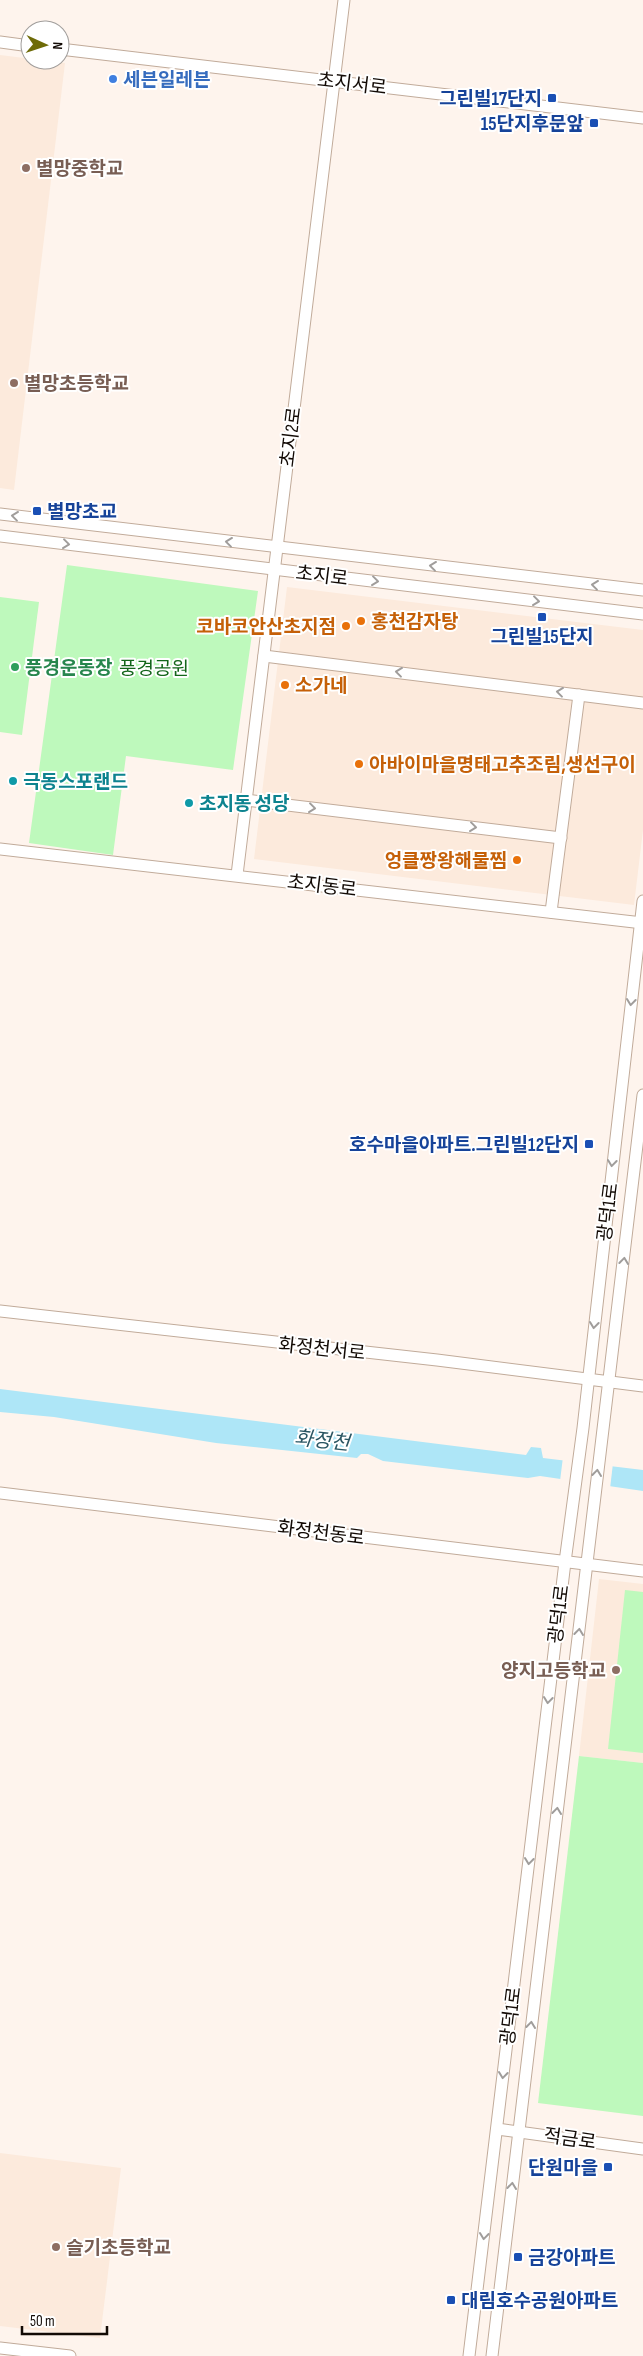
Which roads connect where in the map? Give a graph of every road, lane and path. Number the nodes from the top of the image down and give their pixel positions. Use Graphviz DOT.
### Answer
graph roads {
  1 [pos="344,0"];
  2 [pos="0,42"];
  3 [pos="20,45"];
  4 [pos="70,50"];
  5 [pos="334,80"];
  6 [pos="643,118"];
  7 [pos="0,514"];
  8 [pos="0,536"];
  9 [pos="277,548"];
  10 [pos="274,569"];
  11 [pos="643,590"];
  12 [pos="643,614"];
  13 [pos="264,656"];
  14 [pos="579,695"];
  15 [pos="643,703"];
  16 [pos="246,800"];
  17 [pos="561,838"];
  18 [pos="0,849"];
  19 [pos="237,874"];
  20 [pos="643,901"];
  21 [pos="551,912"];
  22 [pos="642,922"];
  23 [pos="643,1095"];
  24 [pos="0,1311"];
  25 [pos="587,1379"];
  26 [pos="610,1382"];
  27 [pos="643,1386"];
  28 [pos="0,1493"];
  29 [pos="565,1562"];
  30 [pos="587,1564"];
  31 [pos="643,1571"];
  32 [pos="497,2129"];
  33 [pos="518,2131"];
  34 [pos="643,2149"];
  35 [pos="0,2348"];
  36 [pos="70,2356"];
  37 [pos="470,2356"];
  38 [pos="492,2356"];
  1 -- 5 [label="street, 초지2로"];
  2 -- 3 [label="street"];
  4 -- 5 [label="street, 초지서로"];
  5 -- 6 [label="street, 초지서로"];
  5 -- 9 [label="street, 초지2로"];
  9 -- 7 [label="street, 초지로, one-way"];
  8 -- 10 [label="street, 초지로, one-way"];
  9 -- 10 [label="street, 초지2로"];
  11 -- 9 [label="street, 초지로, one-way"];
  10 -- 12 [label="street, 초지로, one-way"];
  10 -- 13 [label="street, 초지2로"];
  14 -- 13 [label="street, one-way"];
  13 -- 16 [label="street, 초지2로"];
  14 -- 15 [label="street"];
  14 -- 17 [label="street"];
  16 -- 17 [label="street, one-way"];
  16 -- 19 [label="street, 초지2로"];
  17 -- 21 [label="street"];
  18 -- 19 [label="street, 초지동로"];
  19 -- 21 [label="street, 초지동로"];
  20 -- 22 [label="street, 광덕1로"];
  21 -- 22 [label="street, 초지동로"];
  22 -- 25 [label="street, 광덕1로, one-way"];
  26 -- 23 [label="street, 광덕1로, one-way"];
  24 -- 25 [label="street, 화정천서로"];
  25 -- 26 [label="street, 화정천서로"];
  25 -- 29 [label="street, 광덕1로"];
  26 -- 27 [label="street, 화정천서로"];
  30 -- 26 [label="street, 광덕1로, one-way"];
  28 -- 29 [label="street, 화정천동로"];
  29 -- 30 [label="street, 화정천동로"];
  29 -- 32 [label="street, 광덕1로, one-way"];
  30 -- 31 [label="street, 화정천동로"];
  33 -- 30 [label="street, 광덕1로, one-way"];
  32 -- 33 [label="street, 적금로"];
  32 -- 37 [label="street, 광덕1로, one-way"];
  33 -- 34 [label="street, 적금로"];
  38 -- 33 [label="street, 광덕1로, one-way"];
  35 -- 36 [label="street"];
}
